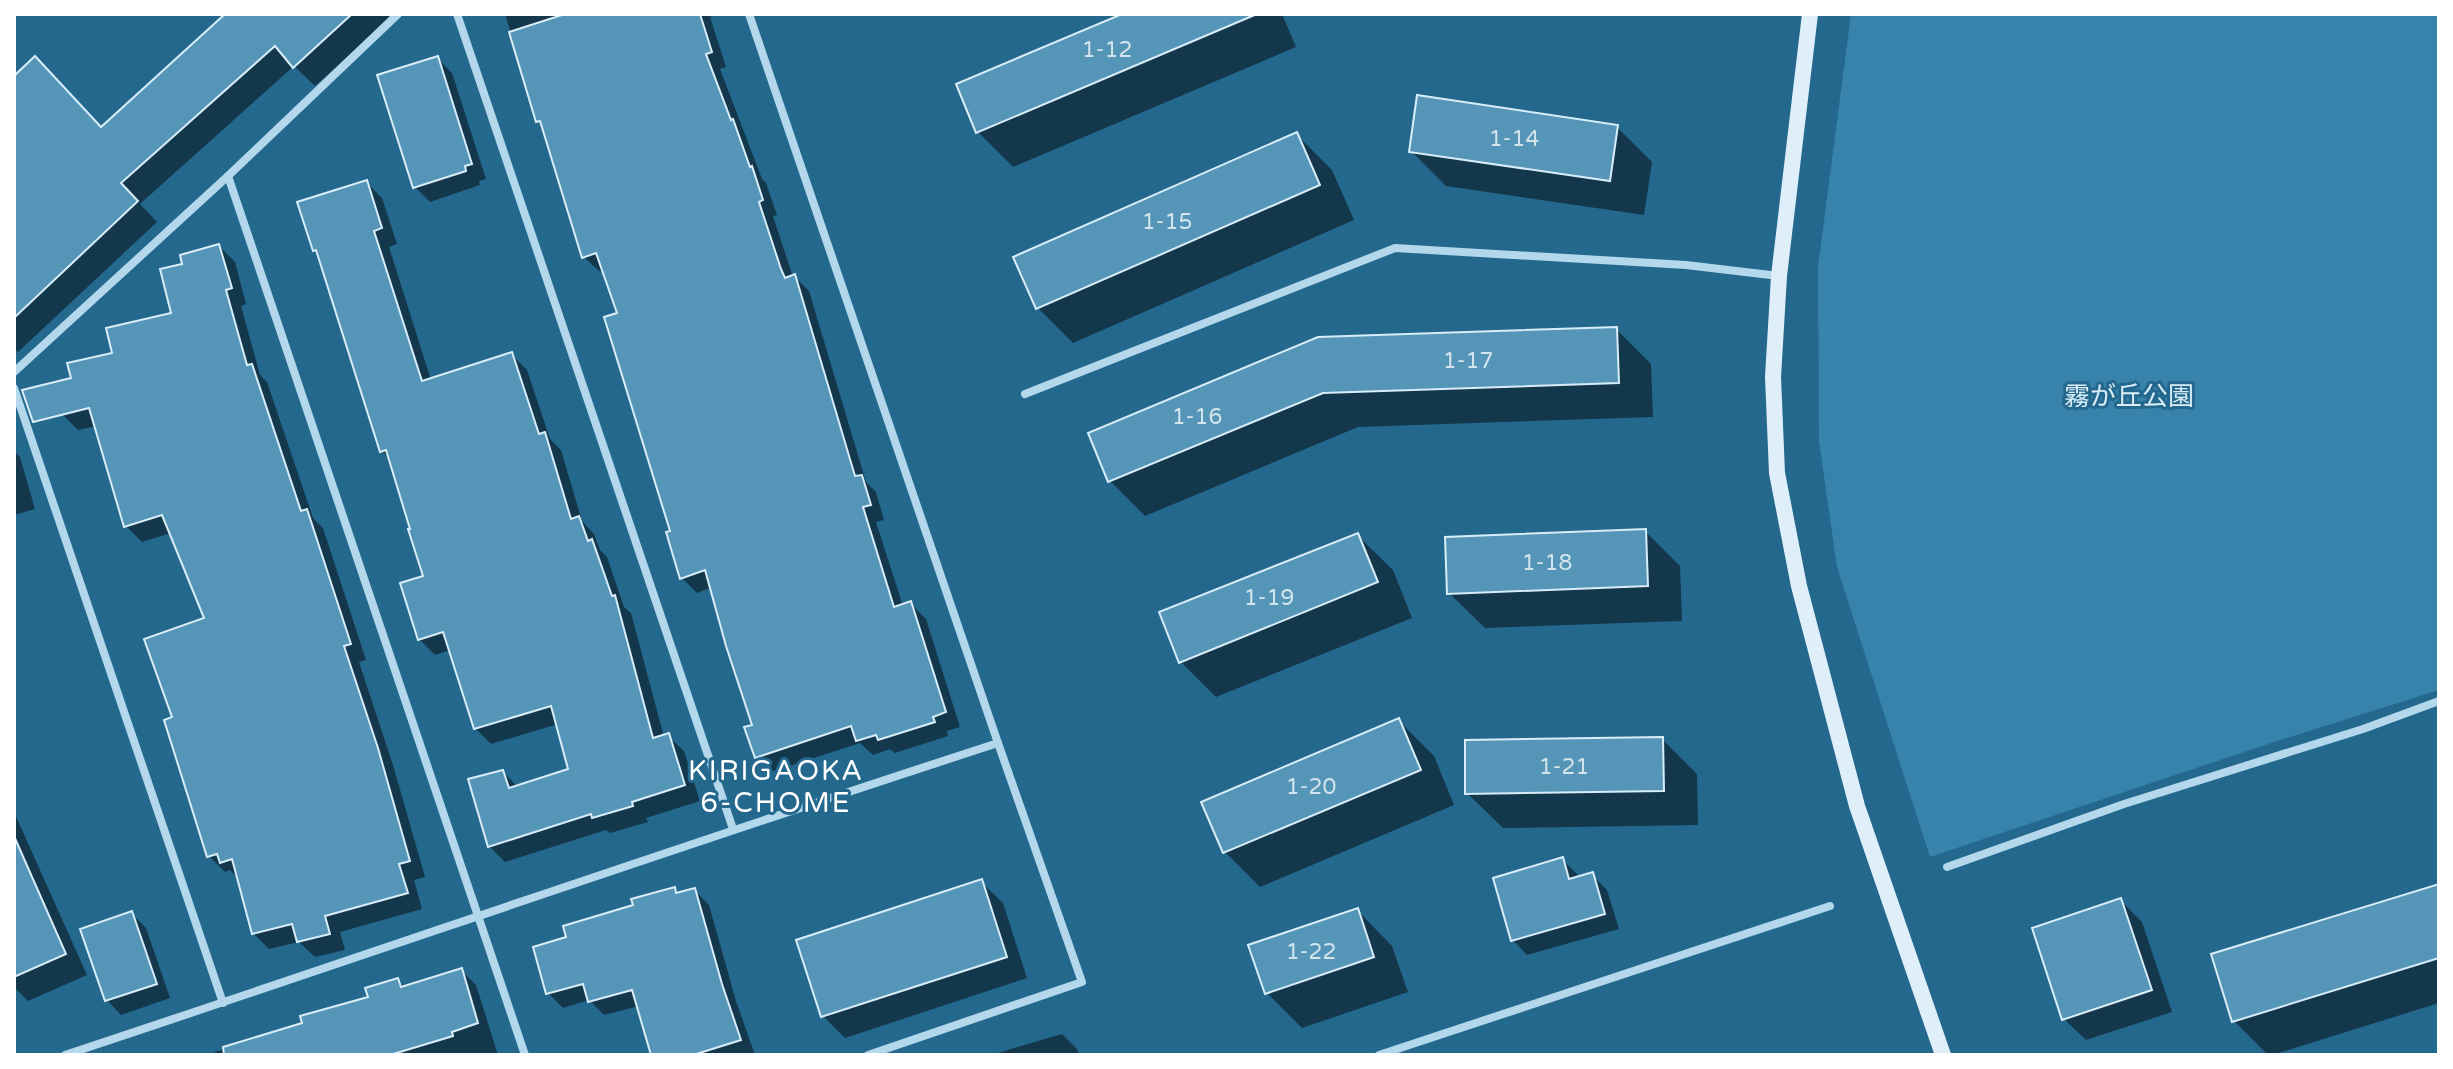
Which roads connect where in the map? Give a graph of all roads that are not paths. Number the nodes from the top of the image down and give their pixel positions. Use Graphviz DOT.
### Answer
graph roads {
  1 [pos="398,14"];
  2 [pos="457,14"];
  3 [pos="749,14"];
  4 [pos="1810,14"];
  5 [pos="228,176"];
  6 [pos="1779,276"];
  7 [pos="14,372"];
  8 [pos="14,388"];
  9 [pos="1025,394"];
  10 [pos="2439,701"];
  11 [pos="998,743"];
  12 [pos="733,829"];
  13 [pos="1947,867"];
  14 [pos="1830,906"];
  15 [pos="479,917"];
  16 [pos="223,1003"];
  17 [pos="65,1055"];
  18 [pos="525,1055"];
  19 [pos="868,1055"];
  20 [pos="1379,1055"];
  21 [pos="1943,1055"];
  1 -- 5 [label="street"];
  2 -- 12 [label="street"];
  3 -- 11 [label="street"];
  4 -- 6 [label="street"];
  5 -- 7 [label="street"];
  5 -- 15 [label="street"];
  6 -- 9 [label="street"];
  6 -- 21 [label="street"];
  8 -- 16 [label="street"];
  10 -- 13 [label="street"];
  11 -- 12 [label="street"];
  11 -- 19 [label="street"];
  12 -- 15 [label="street"];
  14 -- 20 [label="street"];
  15 -- 16 [label="street"];
  15 -- 18 [label="street"];
  16 -- 17 [label="street"];
}
